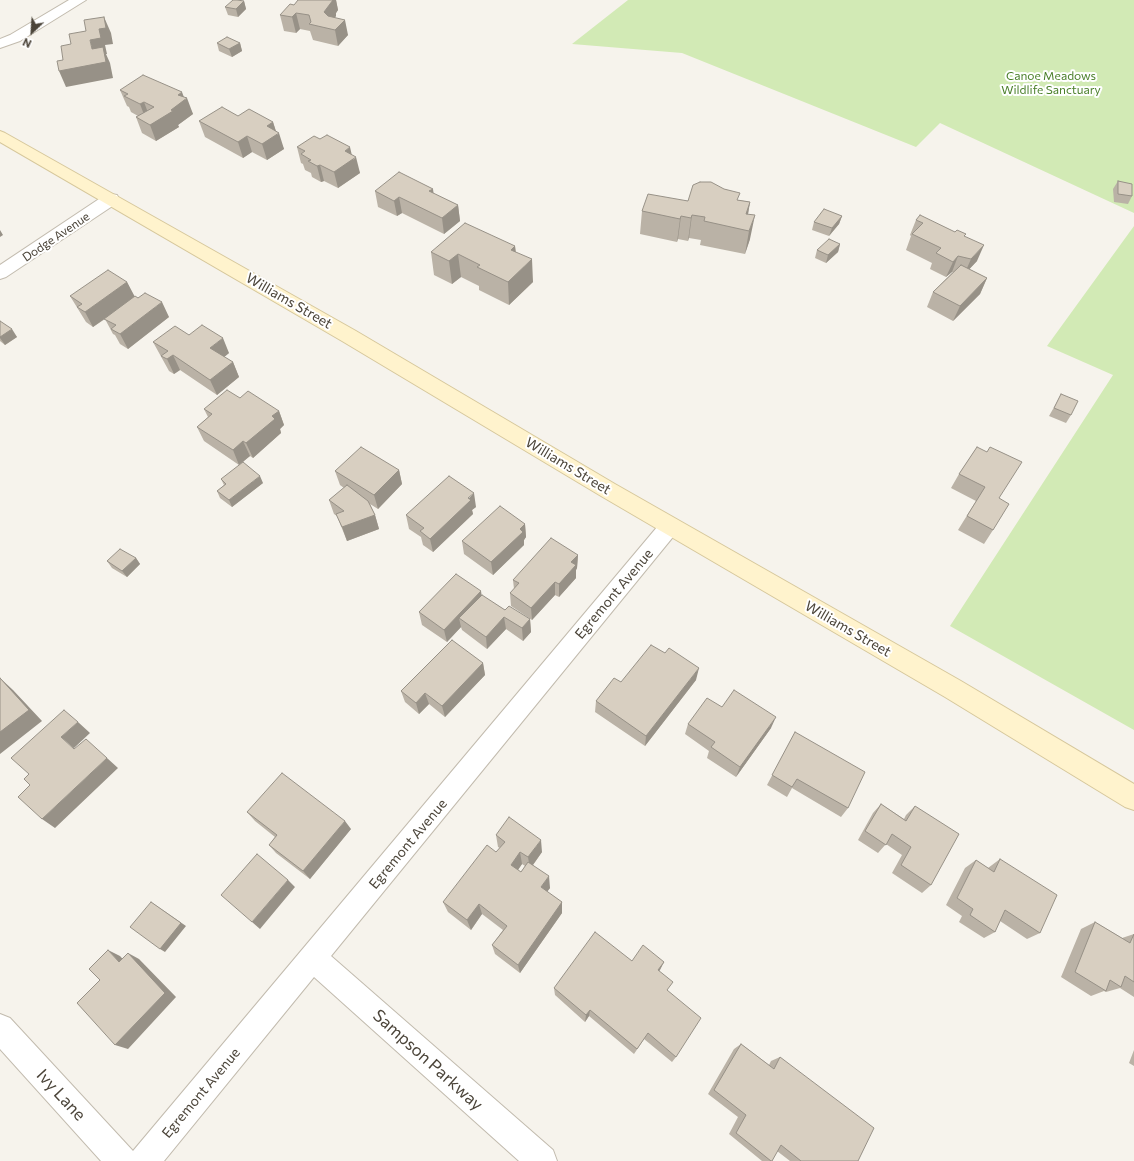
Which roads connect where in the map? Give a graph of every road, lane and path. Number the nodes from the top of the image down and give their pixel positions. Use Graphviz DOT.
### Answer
graph roads {
  1 [pos="79,0"];
  2 [pos="15,38"];
  3 [pos="0,44"];
  4 [pos="0,48"];
  5 [pos="0,136"];
  6 [pos="111,199"];
  7 [pos="0,273"];
  8 [pos="670,526"];
  9 [pos="1134,798"];
  10 [pos="313,958"];
  11 [pos="0,1028"];
  12 [pos="122,1161"];
  13 [pos="144,1161"];
  14 [pos="542,1161"];
  1 -- 2 [label="street"];
  2 -- 3 [label="street"];
  2 -- 4 [label="street"];
  5 -- 6 [label="street, Williams Street"];
  6 -- 7 [label="street, Dodge Avenue"];
  6 -- 8 [label="street, Williams Street"];
  8 -- 9 [label="street, Williams Street"];
  8 -- 10 [label="street, Egremont Avenue"];
  10 -- 13 [label="street, Egremont Avenue"];
  10 -- 14 [label="street, Sampson Parkway"];
  11 -- 12 [label="street, Ivy Lane"];
}
